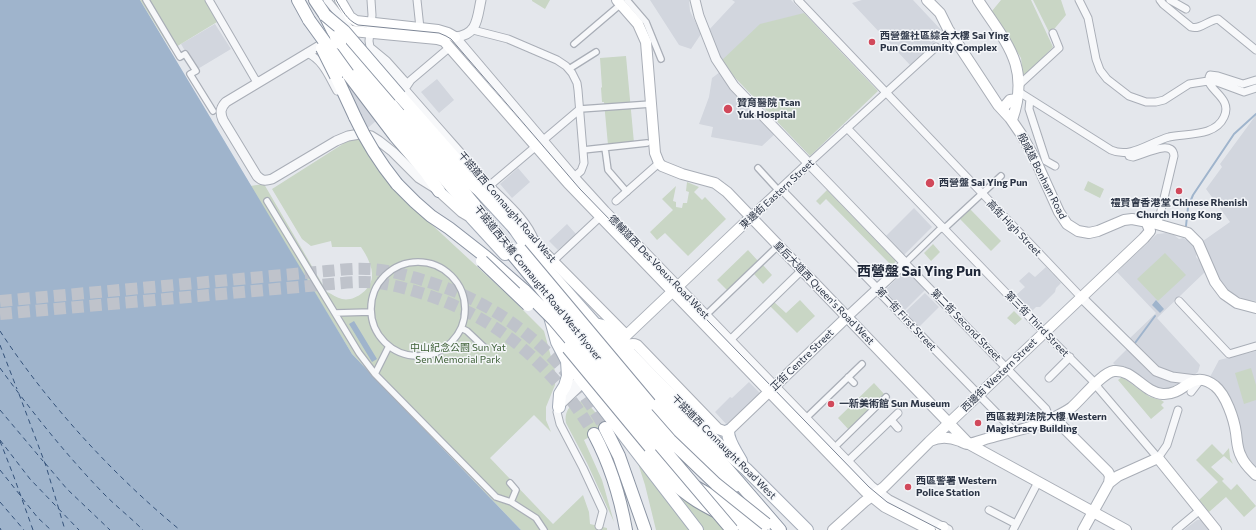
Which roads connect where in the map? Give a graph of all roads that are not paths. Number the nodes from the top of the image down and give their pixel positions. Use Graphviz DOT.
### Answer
graph roads {
  1 [pos="146,0"];
  2 [pos="209,0"];
  3 [pos="299,0"];
  4 [pos="317,0"];
  5 [pos="328,0"];
  6 [pos="340,0"];
  7 [pos="371,0"];
  8 [pos="418,0"];
  9 [pos="481,0"];
  10 [pos="695,0"];
  11 [pos="798,0"];
  12 [pos="926,0"];
  13 [pos="978,0"];
  14 [pos="1079,0"];
  15 [pos="1160,0"];
  16 [pos="1170,0"];
  17 [pos="622,1"];
  18 [pos="1186,9"];
  19 [pos="325,15"];
  20 [pos="309,20"];
  21 [pos="371,28"];
  22 [pos="420,28"];
  23 [pos="473,30"];
  24 [pos="347,33"];
  25 [pos="1053,33"];
  26 [pos="455,37"];
  27 [pos="329,40"];
  28 [pos="574,44"];
  29 [pos="450,47"];
  30 [pos="936,47"];
  31 [pos="1256,50"];
  32 [pos="353,51"];
  33 [pos="596,52"];
  34 [pos="307,53"];
  35 [pos="661,59"];
  36 [pos="569,70"];
  37 [pos="326,72"];
  38 [pos="1256,80"];
  39 [pos="1208,81"];
  40 [pos="259,82"];
  41 [pos="407,87"];
  42 [pos="1256,88"];
  43 [pos="1018,92"];
  44 [pos="886,93"];
  45 [pos="1030,99"];
  46 [pos="651,104"];
  47 [pos="580,109"];
  48 [pos="1004,110"];
  49 [pos="213,111"];
  50 [pos="847,128"];
  51 [pos="348,136"];
  52 [pos="539,143"];
  53 [pos="647,143"];
  54 [pos="605,148"];
  55 [pos="583,150"];
  56 [pos="1128,153"];
  57 [pos="659,163"];
  58 [pos="809,163"];
  59 [pos="1055,166"];
  60 [pos="758,168"];
  61 [pos="1000,176"];
  62 [pos="574,177"];
  63 [pos="484,187"];
  64 [pos="780,190"];
  65 [pos="439,191"];
  66 [pos="627,192"];
  67 [pos="982,193"];
  68 [pos="267,201"];
  69 [pos="616,201"];
  70 [pos="473,204"];
  71 [pos="431,216"];
  72 [pos="600,217"];
  73 [pos="751,217"];
  74 [pos="472,218"];
  75 [pos="514,228"];
  76 [pos="943,228"];
  77 [pos="1153,228"];
  78 [pos="534,242"];
  79 [pos="778,245"];
  80 [pos="554,261"];
  81 [pos="905,262"];
  82 [pos="802,270"];
  83 [pos="675,289"];
  84 [pos="877,290"];
  85 [pos="1080,297"];
  86 [pos="1179,302"];
  87 [pos="1256,308"];
  88 [pos="371,312"];
  89 [pos="335,313"];
  90 [pos="706,315"];
  91 [pos="847,317"];
  92 [pos="461,328"];
  93 [pos="1044,332"];
  94 [pos="727,343"];
  95 [pos="620,345"];
  96 [pos="389,346"];
  97 [pos="1256,346"];
  98 [pos="485,348"];
  99 [pos="1070,357"];
  100 [pos="567,361"];
  101 [pos="862,364"];
  102 [pos="1006,368"];
  103 [pos="375,374"];
  104 [pos="848,377"];
  105 [pos="1049,378"];
  106 [pos="1198,380"];
  107 [pos="581,381"];
  108 [pos="854,383"];
  109 [pos="1095,383"];
  110 [pos="772,389"];
  111 [pos="1191,392"];
  112 [pos="978,394"];
  113 [pos="886,397"];
  114 [pos="559,407"];
  115 [pos="1070,408"];
  116 [pos="1178,410"];
  117 [pos="898,413"];
  118 [pos="891,420"];
  119 [pos="803,421"];
  120 [pos="1046,421"];
  121 [pos="949,423"];
  122 [pos="1063,427"];
  123 [pos="605,428"];
  124 [pos="898,428"];
  125 [pos="728,431"];
  126 [pos="1014,431"];
  127 [pos="594,434"];
  128 [pos="630,441"];
  129 [pos="929,442"];
  130 [pos="838,444"];
  131 [pos="969,444"];
  132 [pos="1158,458"];
  133 [pos="845,465"];
  134 [pos="746,469"];
  135 [pos="1256,475"];
  136 [pos="1038,482"];
  137 [pos="510,483"];
  138 [pos="1109,483"];
  139 [pos="874,494"];
  140 [pos="755,501"];
  141 [pos="511,502"];
  142 [pos="989,510"];
  143 [pos="1200,510"];
  144 [pos="1093,512"];
  145 [pos="643,527"];
  146 [pos="804,527"];
  147 [pos="1014,527"];
  148 [pos="598,528"];
  149 [pos="944,529"];
  150 [pos="544,530"];
  151 [pos="626,530"];
  152 [pos="697,530"];
  153 [pos="732,530"];
  154 [pos="752,530"];
  155 [pos="761,530"];
  156 [pos="774,530"];
  157 [pos="780,530"];
  158 [pos="812,530"];
  159 [pos="834,530"];
  160 [pos="930,530"];
  161 [pos="1083,530"];
  162 [pos="1126,530"];
  163 [pos="1176,530"];
  164 [pos="1216,530"];
  1 -- 49 [label="street"];
  2 -- 40 [label="street"];
  3 -- 20 [label="main road"];
  3 -- 27 [label="main road"];
  4 -- 19 [label="main road"];
  4 -- 24 [label="main road, 干諾道西 Connaught Road West"];
  5 -- 24 [label="street, 干諾道西 Connaught Road West"];
  6 -- 21 [label="main road"];
  7 -- 21 [label="street, 干諾道西 Connaught Road West"];
  8 -- 22 [label="street"];
  9 -- 23 [label="street"];
  10 -- 58 [label="street, 第二街 Second Street"];
  11 -- 44 [label="street, 高街 High Street"];
  12 -- 48 [label="main road, 般咸道 Bonham Road"];
  13 -- 43 [label="main road"];
  14 -- 39 [label="street"];
  15 -- 31 [label="street"];
  16 -- 18 [label="street"];
  17 -- 28 [label="street"];
  17 -- 35 [label="street"];
  17 -- 46 [label="main road"];
  19 -- 63 [label="main road, bridge"];
  19 -- 70 [label="main road, 干諾道西天橋 Connaught Road West flyover, bridge"];
  20 -- 65 [label="main road, bridge"];
  20 -- 71 [label="main road, 干諾道西天橋 Connaught Road West flyover, bridge"];
  21 -- 22 [label="main road, 德輔道西 Des Voeux Road West"];
  21 -- 24 [label="main road"];
  21 -- 29 [label="main road, 德輔道西 Des Voeux Road West"];
  21 -- 41 [label="street, 干諾道西 Connaught Road West"];
  22 -- 26 [label="main road, 德輔道西 Des Voeux Road West"];
  23 -- 26 [label="street"];
  23 -- 36 [label="street"];
  24 -- 27 [label="main road"];
  24 -- 32 [label="main road, 干諾道西 Connaught Road West"];
  25 -- 43 [label="street"];
  26 -- 52 [label="street, 德輔道西 Des Voeux Road West"];
  27 -- 34 [label="street"];
  27 -- 37 [label="street"];
  27 -- 74 [label="main road"];
  29 -- 41 [label="street"];
  29 -- 52 [label="main road, 德輔道西 Des Voeux Road West"];
  30 -- 44 [label="street, 東邊街 Eastern Street"];
  32 -- 41 [label="street, 干諾道西 Connaught Road West"];
  32 -- 63 [label="main road, 干諾道西 Connaught Road West"];
  33 -- 36 [label="street"];
  34 -- 37 [label="street"];
  34 -- 40 [label="street"];
  36 -- 47 [label="street"];
  37 -- 51 [label="street"];
  38 -- 39 [label="street"];
  39 -- 42 [label="street"];
  39 -- 56 [label="street"];
  40 -- 51 [label="street"];
  41 -- 63 [label="street, 干諾道西 Connaught Road West"];
  43 -- 45 [label="street"];
  43 -- 48 [label="main road"];
  43 -- 48 [label="main road"];
  44 -- 50 [label="street, 東邊街 Eastern Street"];
  44 -- 67 [label="street, 高街 High Street"];
  45 -- 56 [label="street"];
  45 -- 59 [label="street"];
  46 -- 47 [label="street"];
  46 -- 57 [label="main road"];
  47 -- 52 [label="street"];
  47 -- 55 [label="street"];
  48 -- 77 [label="main road, 般咸道 Bonham Road"];
  50 -- 58 [label="street, 東邊街 Eastern Street"];
  50 -- 76 [label="street, 第三街 Third Street"];
  51 -- 65 [label="street"];
  52 -- 62 [label="street, 德輔道西 Des Voeux Road West"];
  52 -- 63 [label="street"];
  52 -- 72 [label="main road, 德輔道西 Des Voeux Road West"];
  53 -- 54 [label="street"];
  54 -- 55 [label="street"];
  54 -- 66 [label="street"];
  55 -- 62 [label="street"];
  56 -- 77 [label="street"];
  57 -- 66 [label="street"];
  57 -- 73 [label="main road, 皇后大道西 Queen's Road West"];
  58 -- 64 [label="street, 東邊街 Eastern Street"];
  58 -- 81 [label="street, 第二街 Second Street"];
  60 -- 64 [label="street"];
  61 -- 67 [label="street, 正街 Centre Street"];
  62 -- 83 [label="street, 德輔道西 Des Voeux Road West"];
  63 -- 75 [label="main road, 干諾道西 Connaught Road West"];
  63 -- 78 [label="street, 干諾道西 Connaught Road West"];
  64 -- 73 [label="street, 東邊街 Eastern Street"];
  64 -- 84 [label="street, 第一街 First Street"];
  65 -- 74 [label="main road"];
  66 -- 69 [label="street"];
  67 -- 76 [label="street, 正街 Centre Street"];
  67 -- 85 [label="street, 高街 High Street"];
  68 -- 89 [label="street"];
  70 -- 140 [label="main road, bridge"];
  70 -- 156 [label="main road, 干諾道西天橋 Connaught Road West flyover, bridge"];
  71 -- 153 [label="main road, 干諾道西天橋 Connaught Road West flyover, bridge"];
  71 -- 155 [label="main road, bridge"];
  72 -- 80 [label="street"];
  72 -- 83 [label="main road, 德輔道西 Des Voeux Road West"];
  73 -- 79 [label="main road, 皇后大道西 Queen's Road West"];
  73 -- 83 [label="main road, 東邊街 Eastern Street"];
  74 -- 100 [label="main road"];
  75 -- 78 [label="main road"];
  75 -- 95 [label="main road, 干諾道西 Connaught Road West"];
  76 -- 81 [label="street, 正街 Centre Street"];
  76 -- 93 [label="street, 第三街 Third Street"];
  77 -- 85 [label="main road, 西邊街 Western Street"];
  77 -- 87 [label="main road, 般咸道 Bonham Road"];
  78 -- 80 [label="main road, 干諾道西 Connaught Road West"];
  79 -- 82 [label="main road, 皇后大道西 Queen's Road West"];
  79 -- 90 [label="street"];
  80 -- 95 [label="main road, 干諾道西 Connaught Road West"];
  81 -- 84 [label="street, 正街 Centre Street"];
  81 -- 102 [label="street, 第二街 Second Street"];
  82 -- 91 [label="main road, 皇后大道西 Queen's Road West"];
  82 -- 94 [label="street"];
  83 -- 90 [label="street, 德輔道西 Des Voeux Road West"];
  83 -- 94 [label="main road, 德輔道西 Des Voeux Road West"];
  83 -- 95 [label="main road, 東邊街 Eastern Street"];
  84 -- 91 [label="street, 正街 Centre Street"];
  84 -- 112 [label="street, 第一街 First Street"];
  85 -- 93 [label="main road, 西邊街 Western Street"];
  85 -- 106 [label="street, 高街 High Street"];
  86 -- 97 [label="street"];
  88 -- 89 [label="street"];
  88 -- 92 [label="street"];
  88 -- 96 [label="street"];
  89 -- 103 [label="street"];
  90 -- 94 [label="street, 德輔道西 Des Voeux Road West"];
  91 -- 110 [label="main road, 正街 Centre Street"];
  91 -- 121 [label="main road, 皇后大道西 Queen's Road West"];
  92 -- 96 [label="street"];
  92 -- 98 [label="street"];
  93 -- 99 [label="street, 第三街 Third Street"];
  93 -- 102 [label="main road, 西邊街 Western Street"];
  94 -- 110 [label="main road, 德輔道西 Des Voeux Road West"];
  95 -- 107 [label="main road, 東邊街 Eastern Street"];
  95 -- 125 [label="main road, 干諾道西 Connaught Road West"];
  95 -- 134 [label="main road, 干諾道西 Connaught Road West"];
  95 -- 140 [label="main road"];
  96 -- 103 [label="street"];
  99 -- 105 [label="street"];
  99 -- 109 [label="street, 第三街 Third Street"];
  100 -- 107 [label="main road"];
  100 -- 114 [label="main road"];
  101 -- 104 [label="street"];
  102 -- 112 [label="main road, 西邊街 Western Street"];
  102 -- 120 [label="street, 第二街 Second Street"];
  103 -- 141 [label="street"];
  104 -- 108 [label="street"];
  104 -- 119 [label="street"];
  106 -- 109 [label="main road"];
  106 -- 111 [label="street"];
  106 -- 135 [label="main road"];
  107 -- 114 [label="street"];
  107 -- 128 [label="main road"];
  109 -- 115 [label="main road"];
  109 -- 132 [label="street, 第三街 Third Street"];
  110 -- 119 [label="main road, 德輔道西 Des Voeux Road West"];
  110 -- 125 [label="main road, 正街 Centre Street"];
  112 -- 121 [label="main road, 西邊街 Western Street"];
  112 -- 126 [label="street, 第一街 First Street"];
  113 -- 130 [label="street"];
  114 -- 148 [label="street"];
  115 -- 120 [label="main road"];
  115 -- 122 [label="main road"];
  116 -- 132 [label="street"];
  117 -- 118 [label="street"];
  118 -- 124 [label="street"];
  118 -- 133 [label="street"];
  119 -- 133 [label="main road, 德輔道西 Des Voeux Road West"];
  120 -- 122 [label="main road"];
  120 -- 126 [label="main road"];
  121 -- 129 [label="main road, 西邊街 Western Street"];
  121 -- 131 [label="main road, 皇后大道西 Queen's Road West"];
  122 -- 138 [label="main road"];
  123 -- 145 [label="main road"];
  125 -- 134 [label="main road"];
  126 -- 131 [label="main road"];
  127 -- 151 [label="main road"];
  128 -- 152 [label="main road"];
  128 -- 154 [label="main road"];
  129 -- 131 [label="main road"];
  129 -- 139 [label="main road, 西邊街 Western Street"];
  131 -- 136 [label="main road, 皇后大道西 Queen's Road West"];
  132 -- 138 [label="main road"];
  132 -- 143 [label="main road, 第三街 Third Street"];
  133 -- 139 [label="main road, 德輔道西 Des Voeux Road West"];
  134 -- 146 [label="main road, 干諾道西 Connaught Road West"];
  136 -- 144 [label="main road, 皇后大道西 Queen's Road West"];
  136 -- 147 [label="street"];
  137 -- 141 [label="street"];
  138 -- 144 [label="main road"];
  139 -- 149 [label="street, 德輔道西 Des Voeux Road West"];
  139 -- 159 [label="main road, 西邊街 Western Street"];
  139 -- 160 [label="main road, 德輔道西 Des Voeux Road West"];
  140 -- 157 [label="main road"];
  141 -- 150 [label="street"];
  142 -- 147 [label="street"];
  143 -- 163 [label="street"];
  143 -- 164 [label="main road, 第三街 Third Street"];
  144 -- 161 [label="main road"];
  144 -- 162 [label="main road, 皇后大道西 Queen's Road West"];
  146 -- 158 [label="main road"];
}
